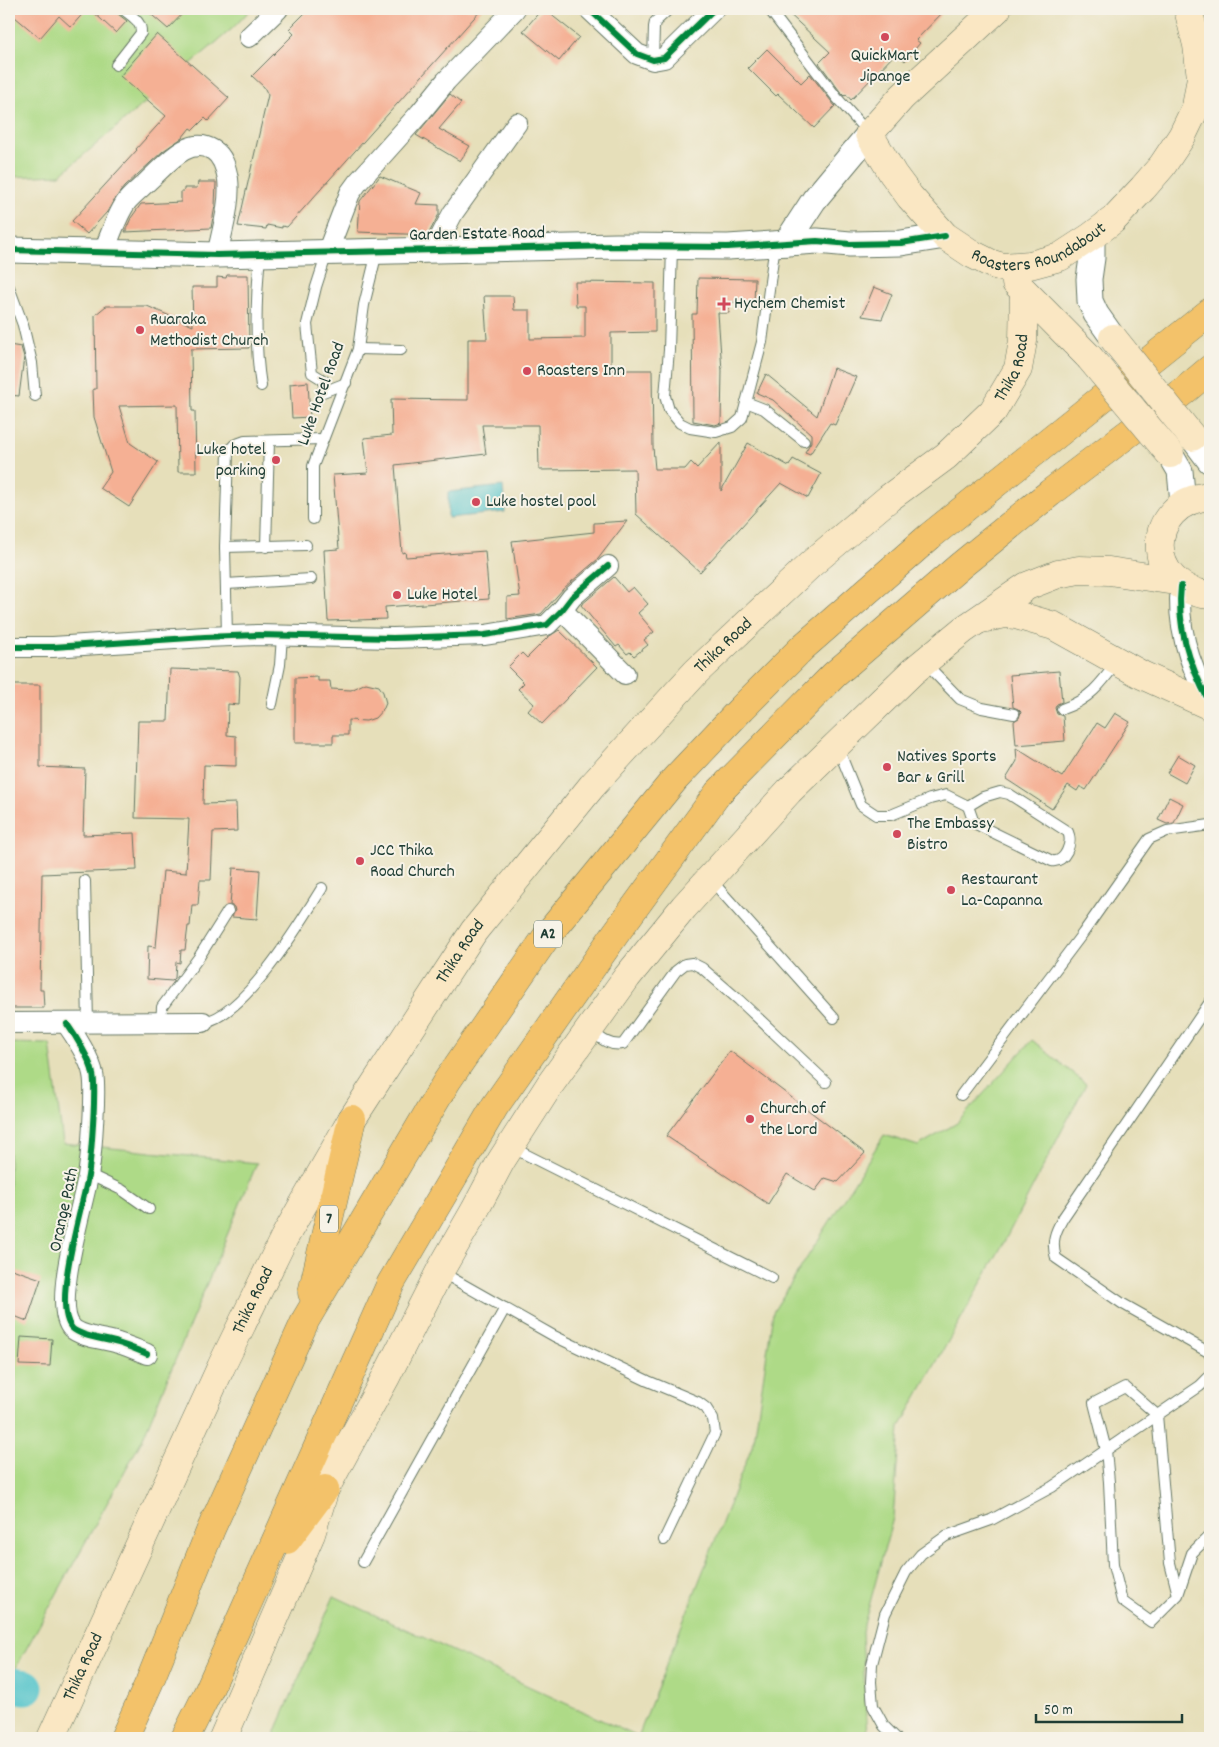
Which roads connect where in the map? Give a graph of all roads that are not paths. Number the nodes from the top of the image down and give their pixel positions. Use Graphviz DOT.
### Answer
graph roads {
  1 [pos="123,9"];
  2 [pos="278,9"];
  3 [pos="515,9"];
  4 [pos="589,9"];
  5 [pos="669,9"];
  6 [pos="714,9"];
  7 [pos="771,9"];
  8 [pos="997,9"];
  9 [pos="1188,9"];
  10 [pos="249,37"];
  11 [pos="653,60"];
  12 [pos="116,65"];
  13 [pos="517,123"];
  14 [pos="869,134"];
  15 [pos="945,236"];
  16 [pos="1092,236"];
  17 [pos="780,244"];
  18 [pos="672,248"];
  19 [pos="9,250"];
  20 [pos="433,251"];
  21 [pos="378,252"];
  22 [pos="103,253"];
  23 [pos="327,253"];
  24 [pos="260,254"];
  25 [pos="217,255"];
  26 [pos="1002,266"];
  27 [pos="9,287"];
  28 [pos="1024,292"];
  29 [pos="1210,312"];
  30 [pos="1113,338"];
  31 [pos="358,349"];
  32 [pos="401,350"];
  33 [pos="1210,369"];
  34 [pos="346,383"];
  35 [pos="261,386"];
  36 [pos="35,396"];
  37 [pos="746,402"];
  38 [pos="1192,436"];
  39 [pos="323,439"];
  40 [pos="269,441"];
  41 [pos="804,441"];
  42 [pos="1170,454"];
  43 [pos="1210,460"];
  44 [pos="1210,496"];
  45 [pos="1183,504"];
  46 [pos="313,519"];
  47 [pos="306,546"];
  48 [pos="225,547"];
  49 [pos="266,547"];
  50 [pos="608,566"];
  51 [pos="312,579"];
  52 [pos="226,584"];
  53 [pos="1178,584"];
  54 [pos="1210,595"];
  55 [pos="562,610"];
  56 [pos="976,620"];
  57 [pos="226,636"];
  58 [pos="282,636"];
  59 [pos="9,647"];
  60 [pos="1118,661"];
  61 [pos="924,662"];
  62 [pos="625,674"];
  63 [pos="272,704"];
  64 [pos="1210,704"];
  65 [pos="1062,709"];
  66 [pos="1014,714"];
  67 [pos="836,745"];
  68 [pos="968,806"];
  69 [pos="1210,825"];
  70 [pos="710,879"];
  71 [pos="85,881"];
  72 [pos="322,888"];
  73 [pos="228,911"];
  74 [pos="1210,1002"];
  75 [pos="834,1018"];
  76 [pos="161,1022"];
  77 [pos="204,1022"];
  78 [pos="9,1023"];
  79 [pos="68,1024"];
  80 [pos="88,1024"];
  81 [pos="589,1029"];
  82 [pos="826,1082"];
  83 [pos="962,1095"];
  84 [pos="352,1119"];
  85 [pos="510,1146"];
  86 [pos="88,1174"];
  87 [pos="150,1209"];
  88 [pos="440,1271"];
  89 [pos="772,1278"];
  90 [pos="505,1308"];
  91 [pos="306,1319"];
  92 [pos="1210,1353"];
  93 [pos="146,1354"];
  94 [pos="1210,1376"];
  95 [pos="1157,1415"];
  96 [pos="1106,1450"];
  97 [pos="325,1489"];
  98 [pos="1210,1535"];
  99 [pos="664,1540"];
  100 [pos="363,1562"];
  101 [pos="257,1580"];
  102 [pos="1178,1595"];
  103 [pos="51,1738"];
  104 [pos="124,1738"];
  105 [pos="186,1738"];
  106 [pos="223,1738"];
  107 [pos="896,1738"];
  1 -- 12 [label="lane"];
  2 -- 10 [label="street"];
  3 -- 23 [label="street"];
  4 -- 11 [label="street"];
  5 -- 11 [label="lane"];
  6 -- 11 [label="street"];
  7 -- 14 [label="lane"];
  8 -- 14 [label="main road"];
  9 -- 16 [label="main road, Roasters Roundabout"];
  13 -- 20 [label="street"];
  14 -- 15 [label="main road, Roasters Roundabout"];
  14 -- 17 [label="street"];
  15 -- 17 [label="street, Garden Estate Road"];
  15 -- 26 [label="main road, Roasters Roundabout"];
  16 -- 26 [label="main road, Roasters Roundabout"];
  16 -- 30 [label="street"];
  17 -- 18 [label="street, Garden Estate Road"];
  17 -- 37 [label="lane"];
  18 -- 20 [label="street, Garden Estate Road"];
  18 -- 37 [label="lane"];
  19 -- 22 [label="street, Garden Estate Road"];
  20 -- 21 [label="street, Garden Estate Road"];
  21 -- 23 [label="street, Garden Estate Road"];
  21 -- 31 [label="lane, Luke Hotel Road"];
  22 -- 25 [label="street, Garden Estate Road"];
  22 -- 25 [label="street"];
  23 -- 24 [label="street, Garden Estate Road"];
  23 -- 34 [label="lane"];
  24 -- 25 [label="street, Garden Estate Road"];
  24 -- 35 [label="lane"];
  26 -- 28 [label="main road"];
  27 -- 36 [label="lane"];
  28 -- 42 [label="main road, bridge"];
  28 -- 84 [label="main road, Thika Road"];
  29 -- 91 [label="highway, A2"];
  30 -- 38 [label="main road, bridge"];
  31 -- 32 [label="lane"];
  31 -- 34 [label="lane, Luke Hotel Road"];
  33 -- 101 [label="highway"];
  34 -- 39 [label="lane, Luke Hotel Road"];
  37 -- 41 [label="lane"];
  38 -- 43 [label="street"];
  39 -- 40 [label="lane"];
  39 -- 46 [label="lane, Luke Hotel Road"];
  40 -- 48 [label="lane"];
  40 -- 49 [label="lane"];
  42 -- 45 [label="street"];
  44 -- 45 [label="main road"];
  45 -- 53 [label="main road"];
  47 -- 49 [label="lane"];
  48 -- 49 [label="lane"];
  48 -- 52 [label="lane"];
  50 -- 55 [label="street"];
  51 -- 52 [label="lane"];
  52 -- 57 [label="lane"];
  53 -- 54 [label="main road"];
  53 -- 56 [label="main road"];
  53 -- 64 [label="street"];
  55 -- 58 [label="street"];
  55 -- 62 [label="street"];
  56 -- 60 [label="main road"];
  56 -- 61 [label="main road"];
  57 -- 58 [label="street"];
  57 -- 59 [label="street"];
  58 -- 63 [label="lane"];
  60 -- 64 [label="main road"];
  60 -- 65 [label="lane"];
  61 -- 66 [label="lane"];
  61 -- 67 [label="main road"];
  67 -- 68 [label="lane"];
  67 -- 70 [label="main road"];
  68 -- 68 [label="lane"];
  69 -- 83 [label="lane"];
  70 -- 75 [label="lane"];
  70 -- 81 [label="main road"];
  71 -- 80 [label="lane"];
  72 -- 77 [label="lane"];
  73 -- 76 [label="lane"];
  74 -- 92 [label="lane"];
  76 -- 77 [label="street"];
  76 -- 80 [label="street"];
  78 -- 79 [label="street"];
  79 -- 80 [label="street"];
  79 -- 86 [label="street, Orange Path"];
  81 -- 82 [label="lane"];
  81 -- 85 [label="main road"];
  84 -- 91 [label="highway, 7"];
  84 -- 103 [label="main road, Thika Road"];
  85 -- 88 [label="main road"];
  85 -- 89 [label="lane"];
  86 -- 87 [label="lane"];
  86 -- 93 [label="street, Orange Path"];
  88 -- 90 [label="lane"];
  88 -- 97 [label="main road"];
  90 -- 99 [label="lane"];
  90 -- 100 [label="lane"];
  91 -- 104 [label="highway, A2"];
  94 -- 95 [label="lane"];
  95 -- 96 [label="lane"];
  95 -- 96 [label="lane"];
  95 -- 102 [label="lane"];
  96 -- 102 [label="lane"];
  96 -- 107 [label="lane"];
  97 -- 101 [label="highway"];
  97 -- 106 [label="main road"];
  98 -- 102 [label="lane"];
  101 -- 105 [label="highway"];
}
